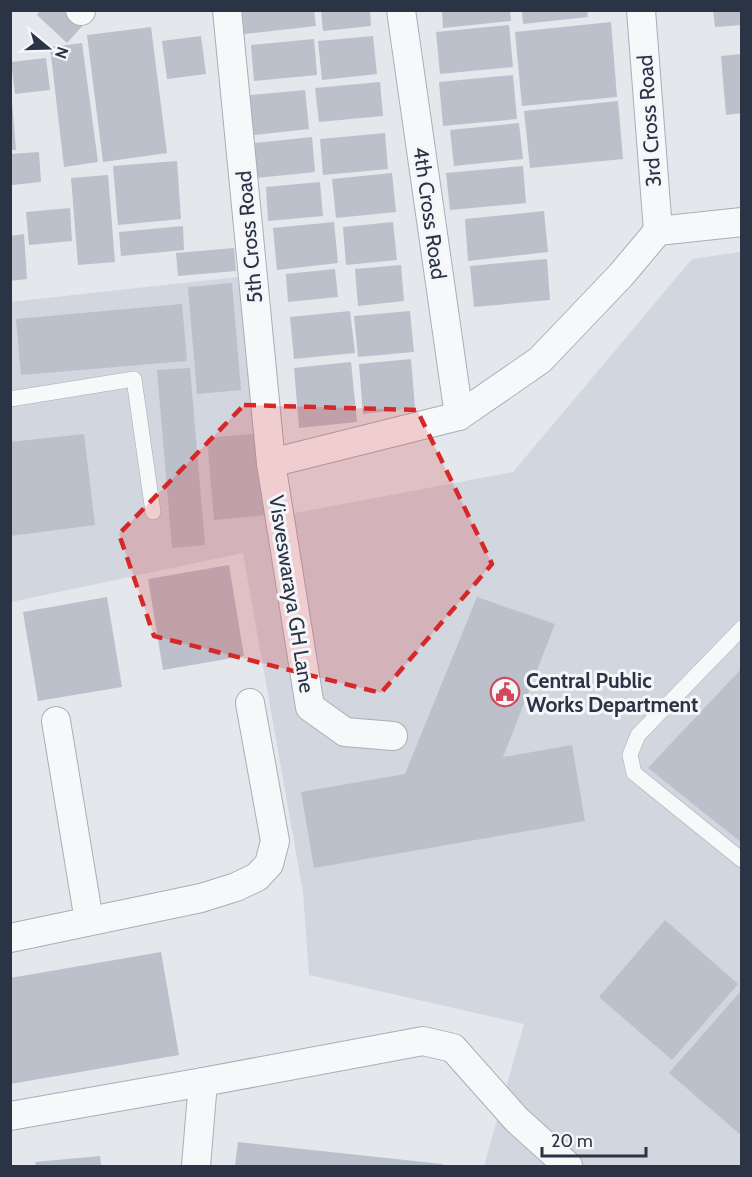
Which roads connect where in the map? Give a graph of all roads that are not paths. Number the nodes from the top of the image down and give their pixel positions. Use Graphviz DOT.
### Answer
graph roads {
  1 [pos="227,10"];
  2 [pos="401,10"];
  3 [pos="640,10"];
  4 [pos="741,222"];
  5 [pos="658,231"];
  6 [pos="10,399"];
  7 [pos="459,416"];
  8 [pos="271,463"];
  9 [pos="153,512"];
  10 [pos="741,628"];
  11 [pos="250,703"];
  12 [pos="56,721"];
  13 [pos="393,736"];
  14 [pos="741,860"];
  15 [pos="89,921"];
  16 [pos="10,938"];
  17 [pos="203,1082"];
  18 [pos="10,1116"];
  19 [pos="196,1167"];
  20 [pos="568,1167"];
  1 -- 8 [label="street, 5th Cross Road"];
  2 -- 7 [label="street, 4th Cross Road"];
  3 -- 5 [label="street, 3rd Cross Road"];
  4 -- 5 [label="street"];
  5 -- 7 [label="street"];
  6 -- 9 [label="lane"];
  7 -- 8 [label="street"];
  8 -- 13 [label="street, Visveswaraya GH Lane"];
  10 -- 14 [label="lane"];
  11 -- 15 [label="street"];
  12 -- 15 [label="street"];
  15 -- 16 [label="street"];
  17 -- 18 [label="street"];
  17 -- 19 [label="street"];
  17 -- 20 [label="street"];
}
